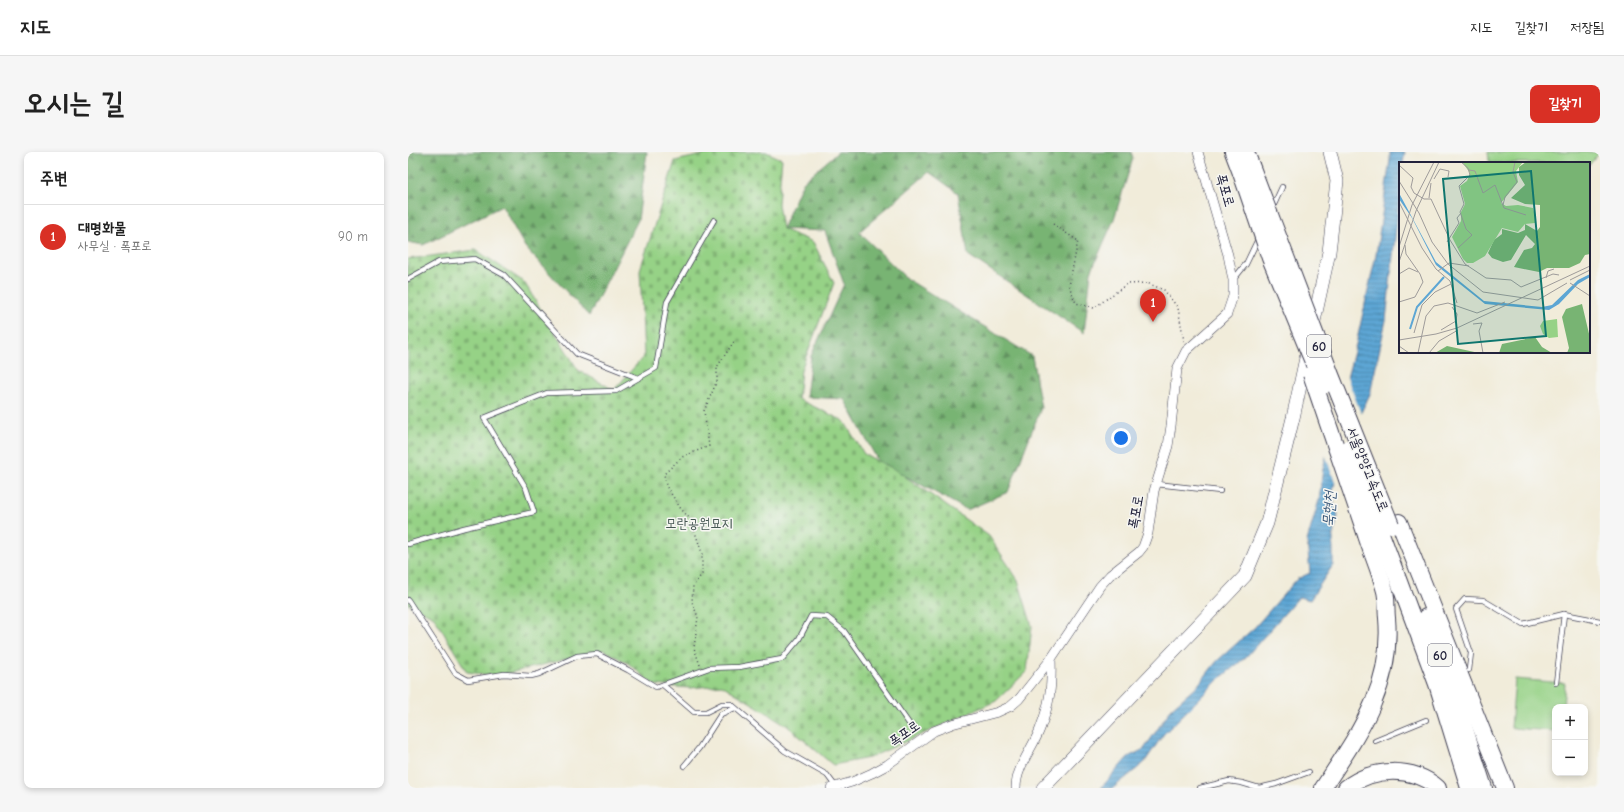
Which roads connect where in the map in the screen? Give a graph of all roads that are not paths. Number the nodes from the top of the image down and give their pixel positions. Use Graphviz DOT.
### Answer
graph roads {
  1 [pos="1198,152"];
  2 [pos="1233,152"];
  3 [pos="1330,152"];
  4 [pos="1246,163"];
  5 [pos="1282,187"];
  6 [pos="714,220"];
  7 [pos="408,280"];
  8 [pos="1233,280"];
  9 [pos="638,378"];
  10 [pos="1156,484"];
  11 [pos="1220,491"];
  12 [pos="1384,528"];
  13 [pos="408,544"];
  14 [pos="408,600"];
  15 [pos="1564,614"];
  16 [pos="1600,620"];
  17 [pos="1051,659"];
  18 [pos="1469,670"];
  19 [pos="1556,682"];
  20 [pos="663,685"];
  21 [pos="735,708"];
  22 [pos="1426,720"];
  23 [pos="910,725"];
  24 [pos="1375,741"];
  25 [pos="684,766"];
  26 [pos="1310,772"];
  27 [pos="835,788"];
  28 [pos="1016,788"];
  29 [pos="1043,788"];
  30 [pos="1200,788"];
  31 [pos="1322,788"];
  32 [pos="1346,788"];
  33 [pos="1438,788"];
  34 [pos="1470,788"];
  35 [pos="1484,788"];
  36 [pos="1505,788"];
  1 -- 8 [label="street, 폭포로"];
  2 -- 4 [label="highway, 서울양양고속도로 / 60"];
  3 -- 29 [label="main road"];
  4 -- 12 [label="highway, 서울양양고속도로 / 60, bridge"];
  4 -- 12 [label="highway, 서울양양고속도로 / 60, bridge"];
  5 -- 8 [label="lane"];
  6 -- 9 [label="lane"];
  7 -- 9 [label="lane"];
  8 -- 10 [label="street, 폭포로"];
  9 -- 13 [label="lane"];
  10 -- 11 [label="lane"];
  10 -- 17 [label="street, 폭포로"];
  12 -- 31 [label="highway"];
  12 -- 34 [label="highway, 서울양양고속도로 / 60"];
  12 -- 35 [label="highway, 서울양양고속도로 / 60"];
  12 -- 36 [label="highway"];
  14 -- 20 [label="lane"];
  15 -- 16 [label="lane"];
  15 -- 18 [label="lane"];
  15 -- 19 [label="lane"];
  17 -- 27 [label="street, 폭포로"];
  17 -- 28 [label="street"];
  20 -- 21 [label="lane"];
  20 -- 23 [label="lane"];
  21 -- 25 [label="lane"];
  21 -- 27 [label="lane"];
  22 -- 24 [label="lane"];
  26 -- 30 [label="lane"];
  32 -- 33 [label="highway"];
}
